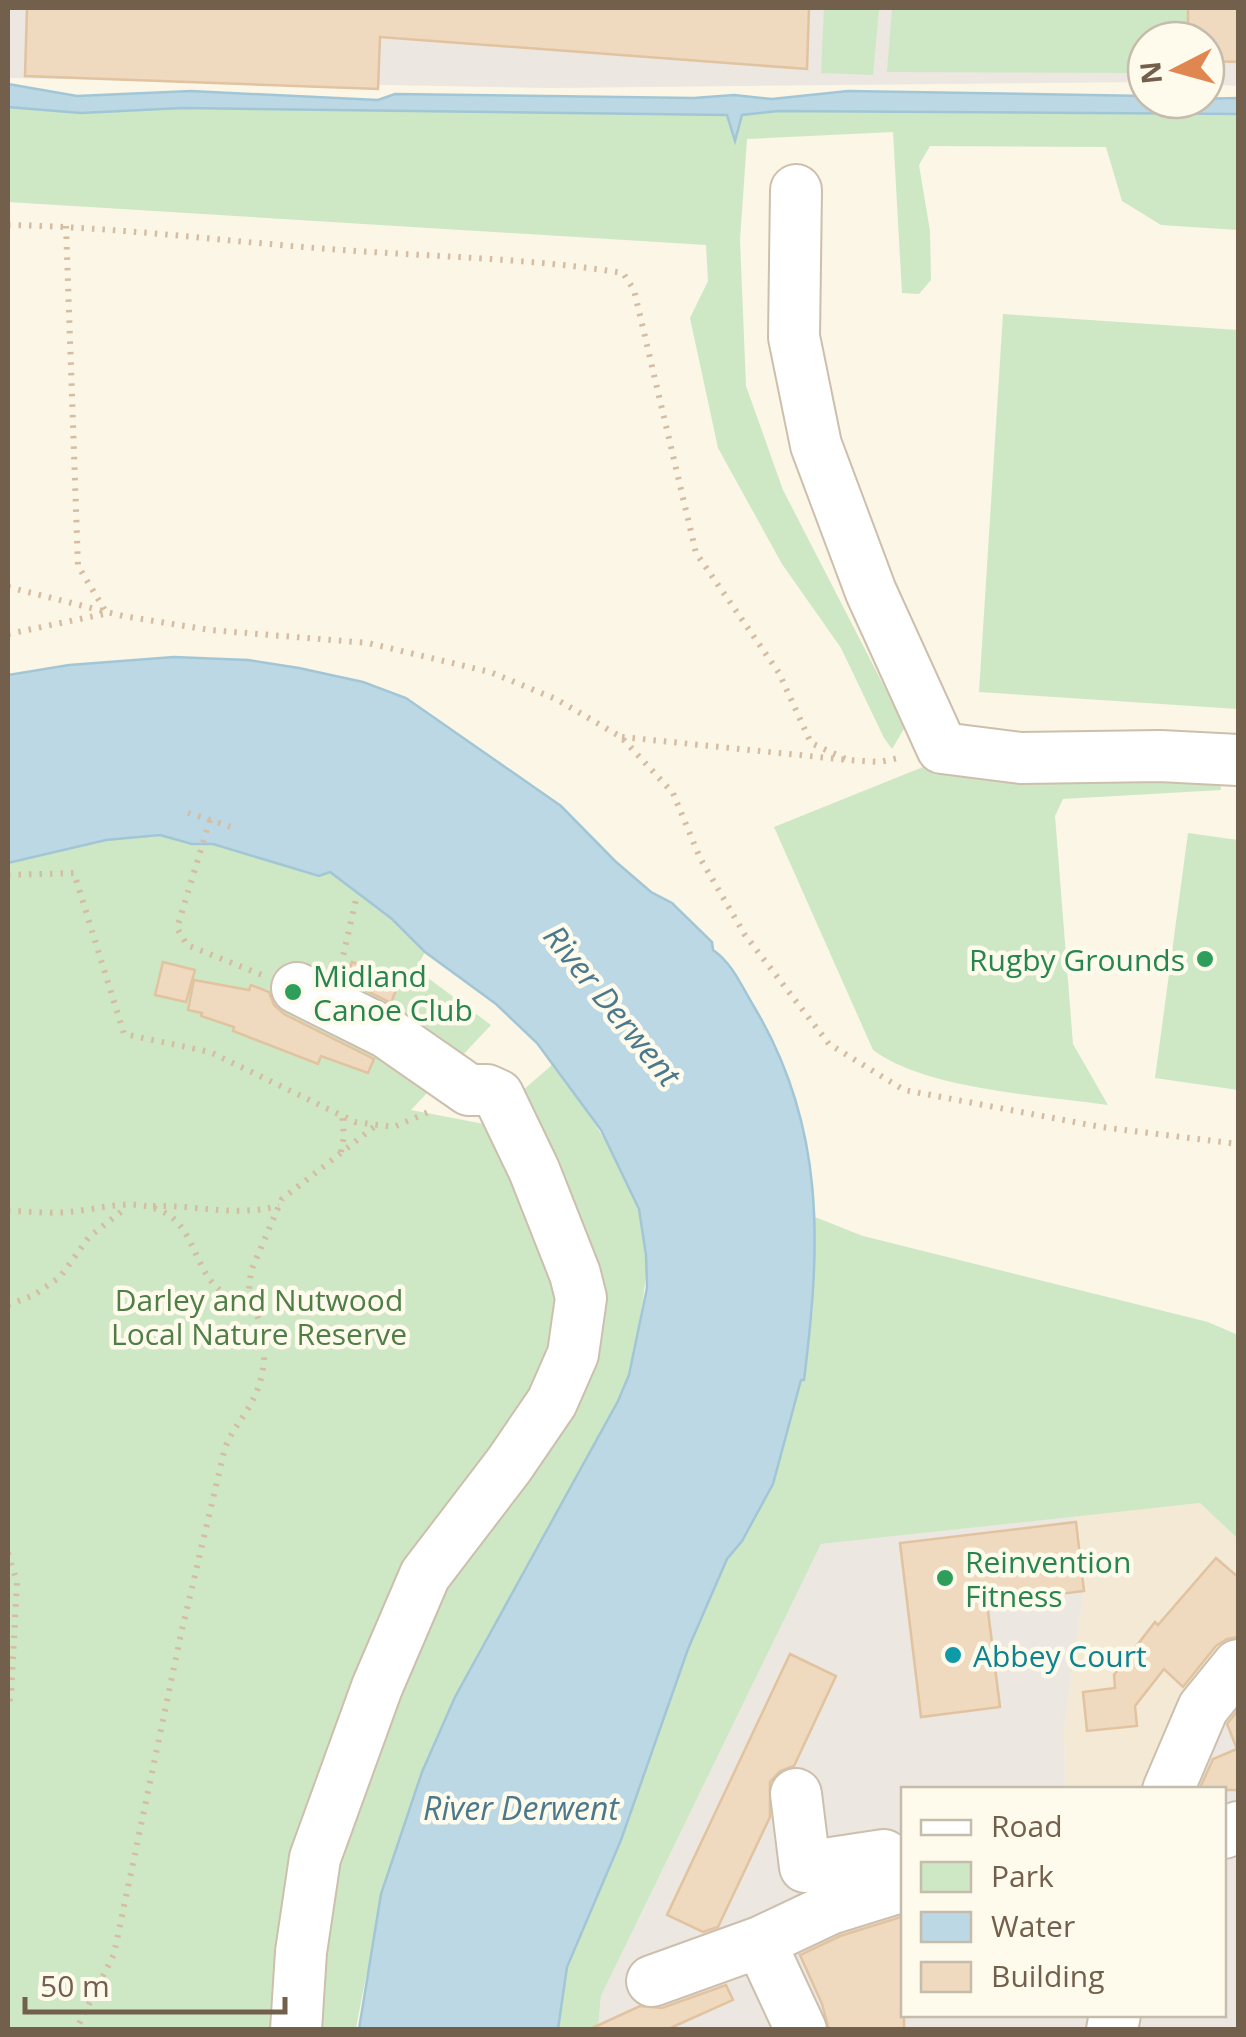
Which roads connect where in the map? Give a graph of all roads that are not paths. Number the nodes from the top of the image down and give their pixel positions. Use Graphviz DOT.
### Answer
graph roads {
  1 [pos="796,190"];
  2 [pos="1238,760"];
  3 [pos="297,988"];
  4 [pos="1238,1665"];
  5 [pos="1169,1787"];
  6 [pos="796,1794"];
  7 [pos="894,1871"];
  8 [pos="760,1942"];
  9 [pos="652,1981"];
  10 [pos="296,2030"];
  11 [pos="801,2030"];
  1 -- 2 [label="street"];
  3 -- 10 [label="street"];
  4 -- 5 [label="street"];
  6 -- 7 [label="street"];
  7 -- 8 [label="street"];
  8 -- 9 [label="street"];
  8 -- 11 [label="street"];
}
